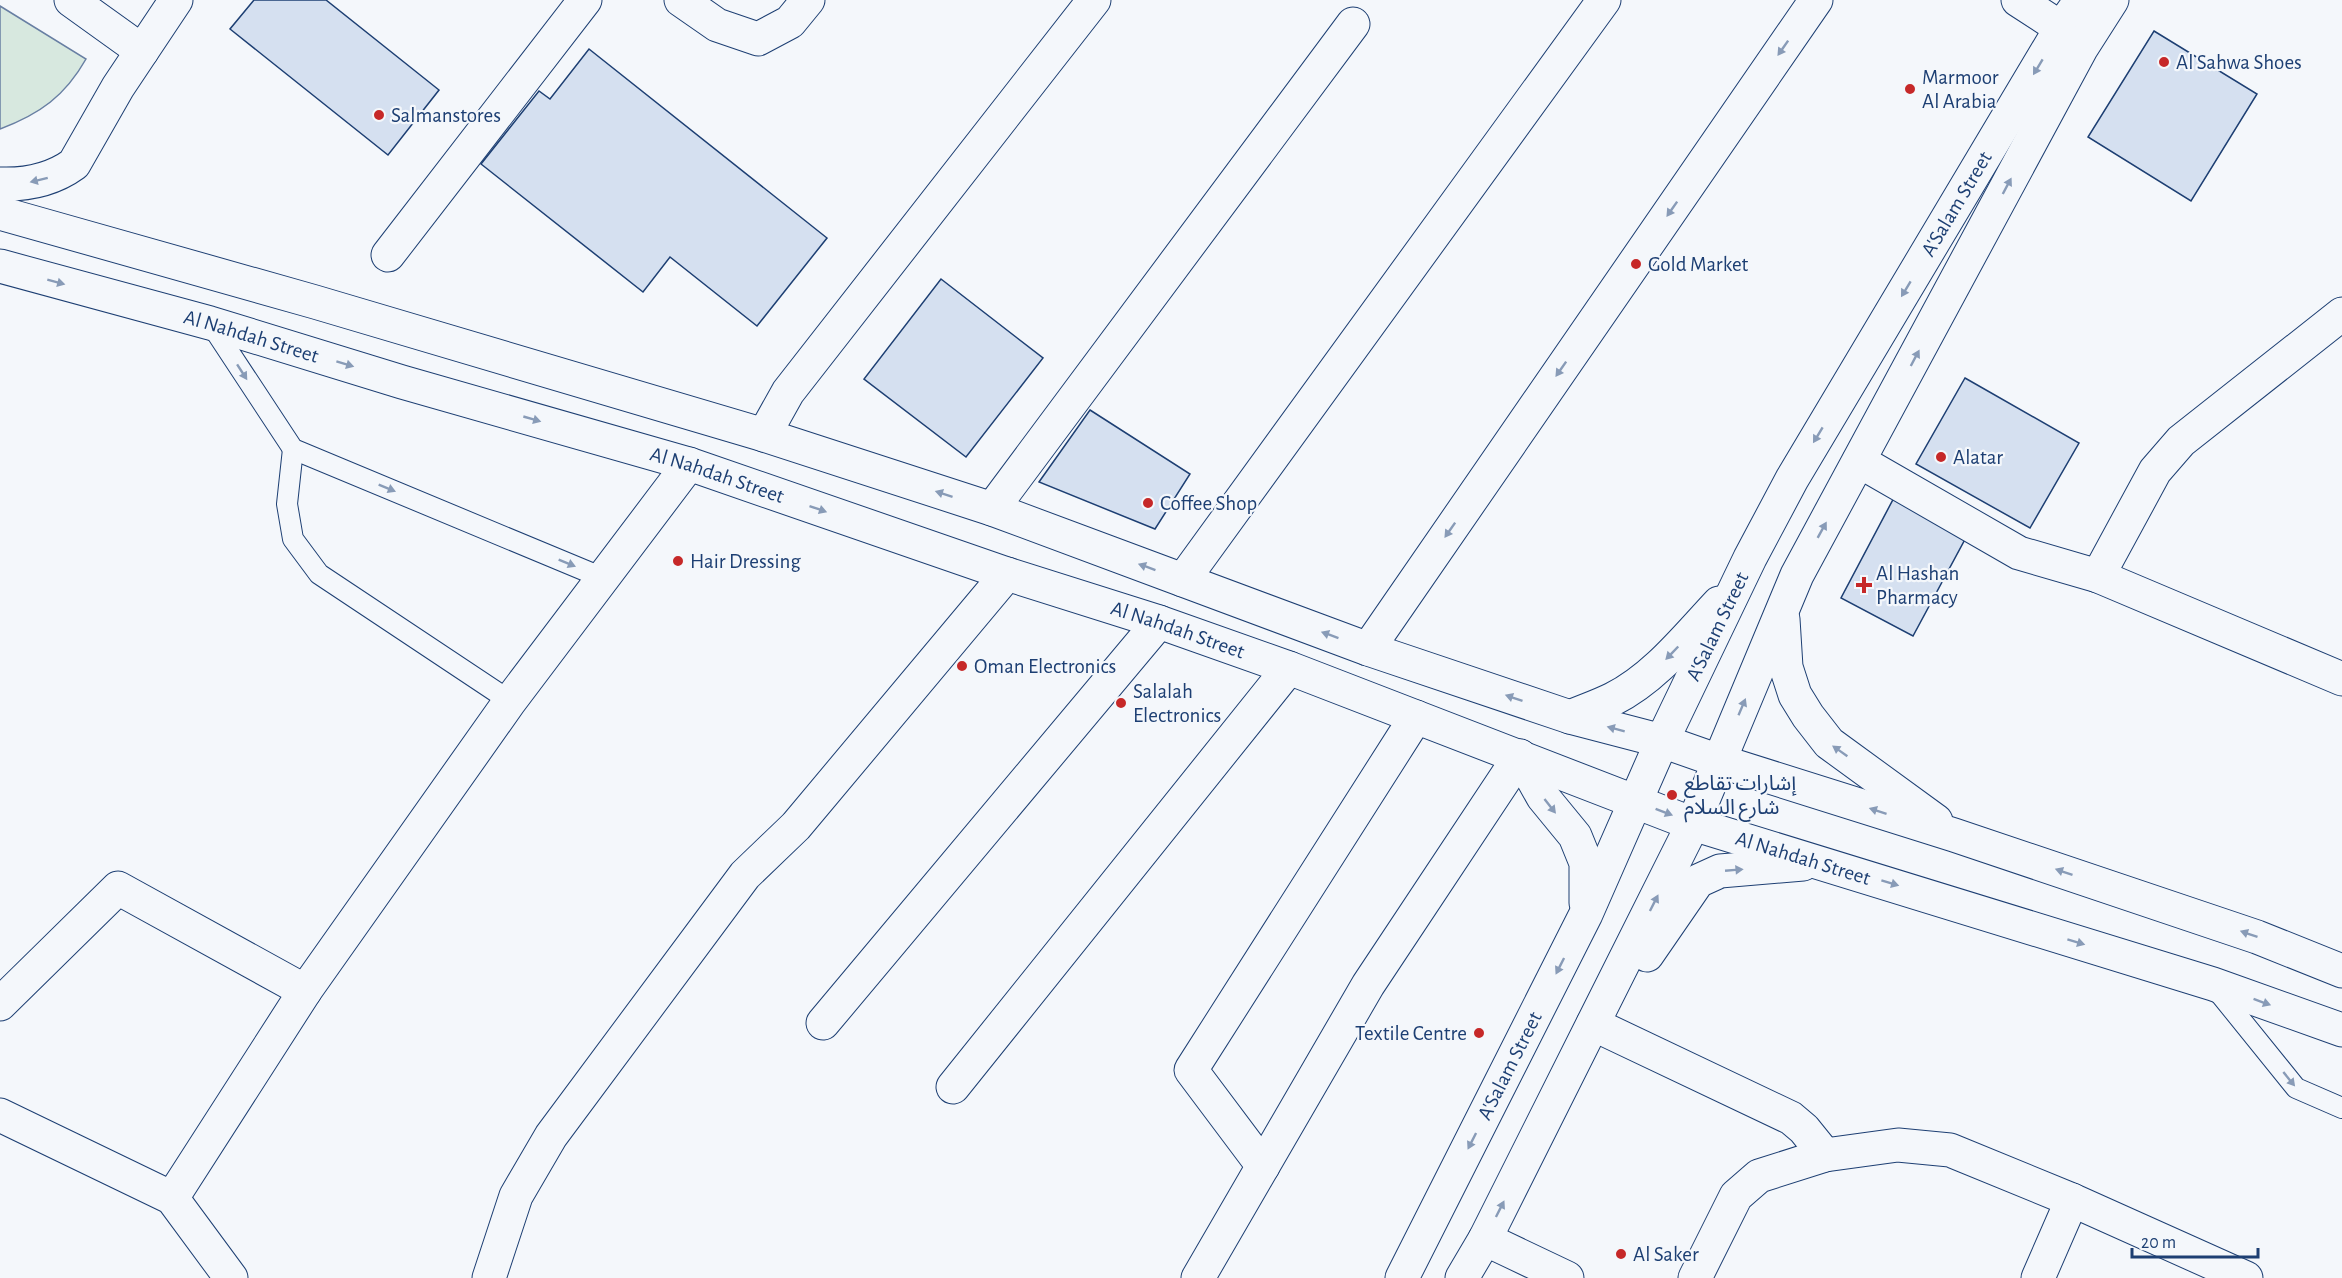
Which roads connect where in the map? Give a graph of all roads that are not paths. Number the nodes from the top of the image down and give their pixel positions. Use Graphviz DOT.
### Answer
graph roads {
  1 [pos="71,0"];
  2 [pos="176,0"];
  3 [pos="585,0"];
  4 [pos="681,0"];
  5 [pos="808,0"];
  6 [pos="1094,0"];
  7 [pos="1604,0"];
  8 [pos="1816,0"];
  9 [pos="2018,0"];
  10 [pos="2080,0"];
  11 [pos="2112,0"];
  12 [pos="1353,24"];
  13 [pos="2061,28"];
  14 [pos="142,51"];
  15 [pos="0,184"];
  16 [pos="0,213"];
  17 [pos="388,255"];
  18 [pos="0,266"];
  19 [pos="2342,314"];
  20 [pos="210,323"];
  21 [pos="764,435"];
  22 [pos="293,449"];
  23 [pos="1859,461"];
  24 [pos="689,464"];
  25 [pos="992,509"];
  26 [pos="1007,574"];
  27 [pos="2098,576"];
  28 [pos="603,578"];
  29 [pos="1183,580"];
  30 [pos="1741,580"];
  31 [pos="1783,609"];
  32 [pos="1159,622"];
  33 [pos="1368,649"];
  34 [pos="1289,668"];
  35 [pos="2342,679"];
  36 [pos="510,701"];
  37 [pos="1416,717"];
  38 [pos="1570,717"];
  39 [pos="1662,741"];
  40 [pos="1520,756"];
  41 [pos="1719,761"];
  42 [pos="1634,801"];
  43 [pos="1693,824"];
  44 [pos="1954,835"];
  45 [pos="1822,862"];
  46 [pos="1586,914"];
  47 [pos="2342,971"];
  48 [pos="2213,984"];
  49 [pos="305,991"];
  50 [pos="0,1004"];
  51 [pos="1596,1019"];
  52 [pos="823,1023"];
  53 [pos="2342,1030"];
  54 [pos="953,1087"];
  55 [pos="2342,1108"];
  56 [pos="0,1114"];
  57 [pos="1825,1155"];
  58 [pos="1263,1166"];
  59 [pos="172,1198"];
  60 [pos="2072,1200"];
  61 [pos="1485,1239"];
  62 [pos="231,1278"];
  63 [pos="489,1278"];
  64 [pos="1198,1278"];
  65 [pos="1402,1278"];
  66 [pos="1462,1278"];
  67 [pos="1567,1278"];
  68 [pos="1695,1278"];
  69 [pos="2038,1278"];
  70 [pos="2247,1278"];
  1 -- 14 [label="street"];
  2 -- 14 [label="street"];
  3 -- 17 [label="street"];
  4 -- 5 [label="street"];
  6 -- 21 [label="street"];
  7 -- 29 [label="street"];
  8 -- 33 [label="street, one-way"];
  9 -- 13 [label="street"];
  10 -- 13 [label="street, A'Salam Street"];
  23 -- 11 [label="street, A'Salam Street, one-way"];
  12 -- 25 [label="street"];
  13 -- 30 [label="street, A'Salam Street, one-way"];
  14 -- 15 [label="street, one-way"];
  16 -- 21 [label="street"];
  18 -- 20 [label="street, Al Nahdah Street, one-way"];
  19 -- 27 [label="street"];
  20 -- 22 [label="lane, one-way"];
  20 -- 24 [label="street, Al Nahdah Street, one-way"];
  25 -- 21 [label="street, one-way"];
  22 -- 28 [label="lane, one-way"];
  22 -- 36 [label="lane"];
  23 -- 27 [label="street"];
  31 -- 23 [label="street, A'Salam Street, one-way"];
  24 -- 26 [label="street, Al Nahdah Street, one-way"];
  24 -- 28 [label="street"];
  29 -- 25 [label="street, one-way"];
  26 -- 32 [label="street, Al Nahdah Street"];
  26 -- 63 [label="street"];
  27 -- 35 [label="street"];
  28 -- 36 [label="street"];
  33 -- 29 [label="street, one-way"];
  30 -- 38 [label="street, one-way"];
  30 -- 39 [label="street, A'Salam Street"];
  41 -- 31 [label="street, A'Salam Street, one-way"];
  44 -- 31 [label="street, one-way"];
  32 -- 34 [label="street, Al Nahdah Street"];
  32 -- 52 [label="street"];
  38 -- 33 [label="street, one-way"];
  34 -- 37 [label="street, Al Nahdah Street"];
  34 -- 54 [label="street"];
  36 -- 49 [label="street"];
  37 -- 40 [label="street, Al Nahdah Street"];
  37 -- 58 [label="street"];
  39 -- 38 [label="street, one-way"];
  39 -- 41 [label="street"];
  39 -- 42 [label="street, A'Salam Street"];
  40 -- 42 [label="street, Al Nahdah Street"];
  40 -- 46 [label="street, one-way"];
  40 -- 58 [label="street"];
  41 -- 43 [label="street, A'Salam Street"];
  44 -- 41 [label="street, one-way"];
  42 -- 43 [label="street, Al Nahdah Street, one-way"];
  42 -- 46 [label="street, A'Salam Street"];
  43 -- 45 [label="street, Al Nahdah Street"];
  51 -- 43 [label="street, A'Salam Street, one-way"];
  47 -- 44 [label="street, one-way"];
  45 -- 48 [label="street, Al Nahdah Street, one-way"];
  51 -- 45 [label="street, one-way"];
  46 -- 65 [label="street, A'Salam Street, one-way"];
  48 -- 53 [label="street, Al Nahdah Street, one-way"];
  48 -- 55 [label="lane, one-way"];
  49 -- 50 [label="street"];
  49 -- 59 [label="street"];
  51 -- 57 [label="street"];
  61 -- 51 [label="street, A'Salam Street, one-way"];
  56 -- 59 [label="street"];
  57 -- 60 [label="street"];
  57 -- 68 [label="street"];
  58 -- 64 [label="street"];
  59 -- 62 [label="street"];
  60 -- 69 [label="street"];
  60 -- 70 [label="street"];
  61 -- 66 [label="street, A'Salam Street"];
  61 -- 67 [label="street"];
}
